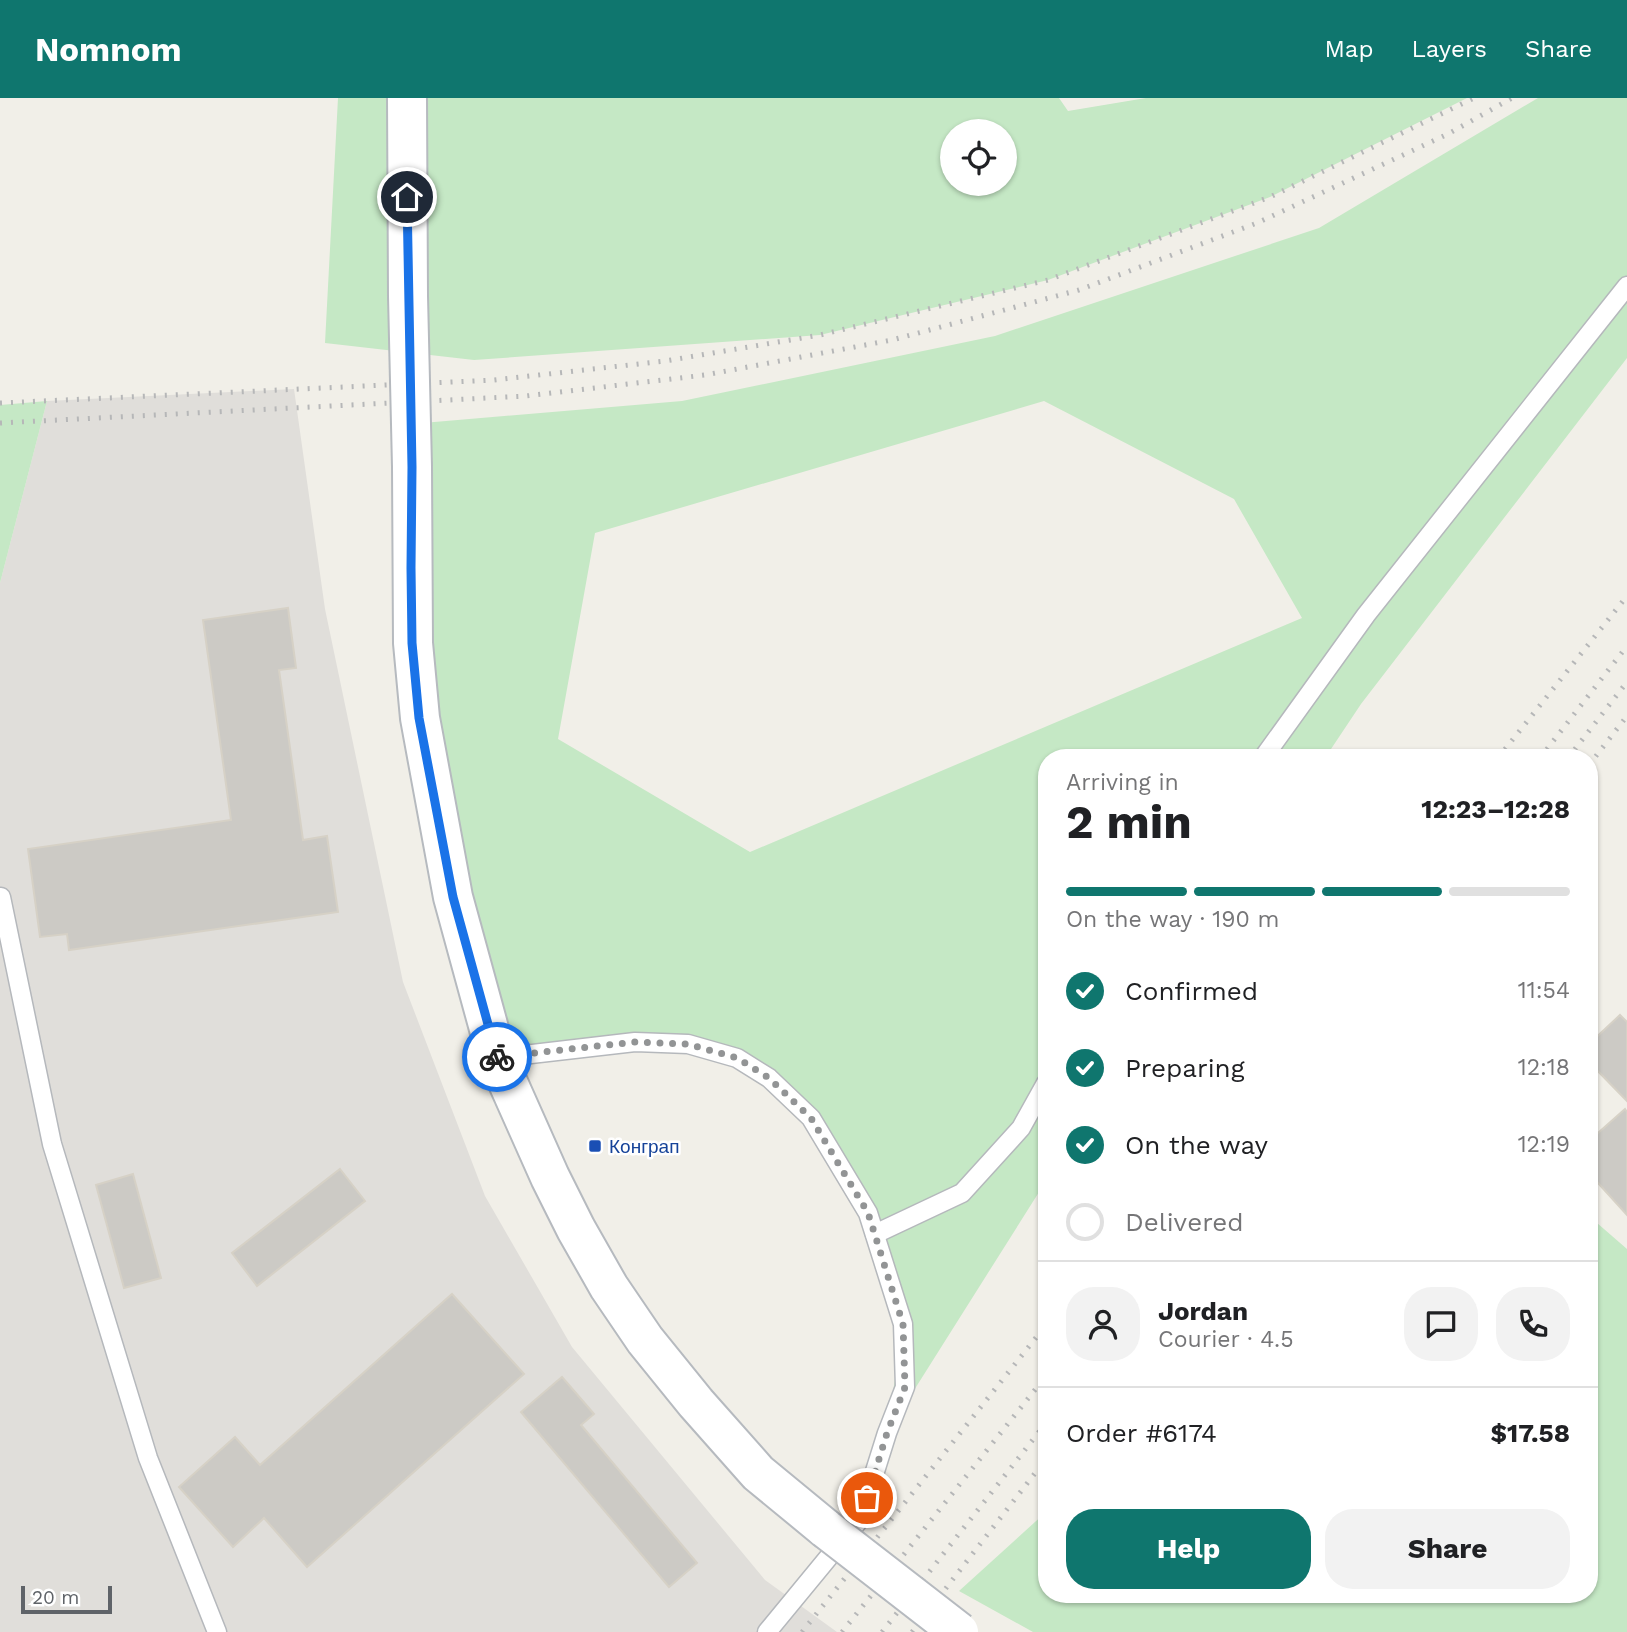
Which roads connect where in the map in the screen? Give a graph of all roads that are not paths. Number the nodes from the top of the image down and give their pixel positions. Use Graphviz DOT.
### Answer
graph roads {
  1 [pos="407,98"];
  2 [pos="1627,286"];
  3 [pos="1269,749"];
  4 [pos="1,897"];
  5 [pos="497,1058"];
  6 [pos="1038,1097"];
  7 [pos="875,1234"];
  8 [pos="217,1632"];
  9 [pos="767,1632"];
  10 [pos="958,1632"];
  1 -- 5 [label="main road, bridge"];
  2 -- 3 [label="lane"];
  4 -- 8 [label="lane"];
  5 -- 7 [label="lane"];
  5 -- 10 [label="main road, bridge"];
  6 -- 7 [label="lane"];
  7 -- 9 [label="lane"];
}
